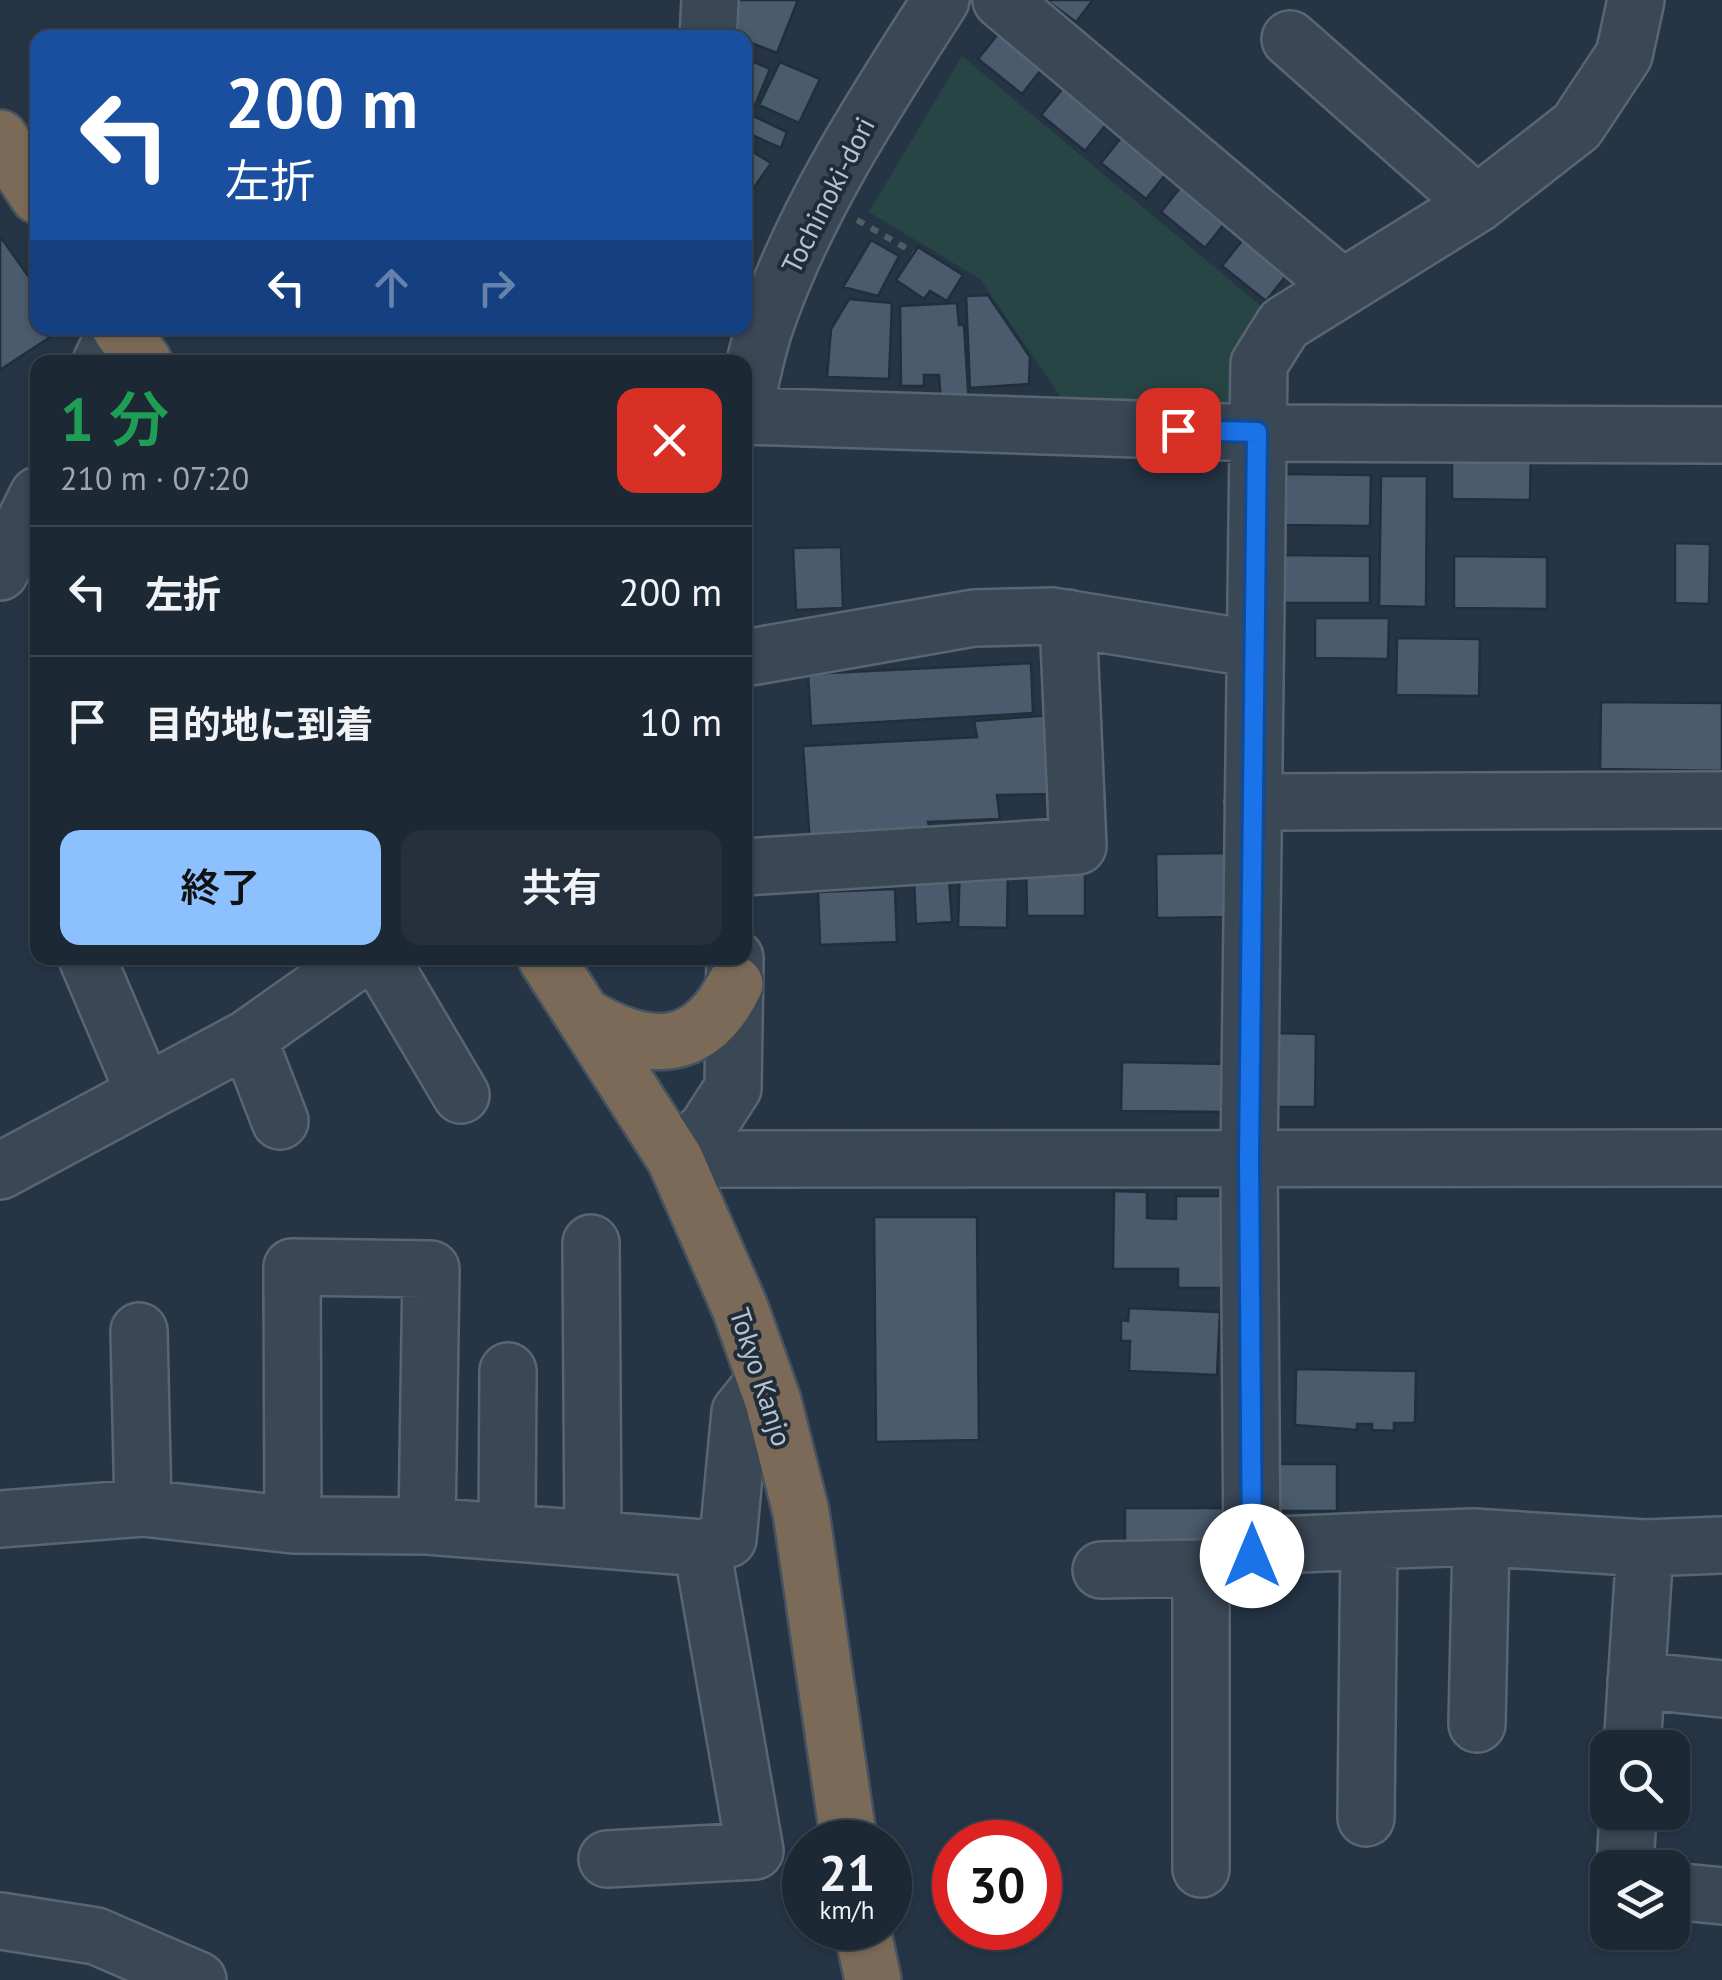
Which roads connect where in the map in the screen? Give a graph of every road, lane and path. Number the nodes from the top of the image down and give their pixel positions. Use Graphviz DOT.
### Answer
graph roads {
  1 [pos="710,0"];
  2 [pos="941,0"];
  3 [pos="1001,0"];
  4 [pos="1636,0"];
  5 [pos="708,30"];
  6 [pos="1290,39"];
  7 [pos="0,138"];
  8 [pos="30,184"];
  9 [pos="1477,204"];
  10 [pos="856,220"];
  11 [pos="913,252"];
  12 [pos="1342,287"];
  13 [pos="755,319"];
  14 [pos="751,355"];
  15 [pos="752,416"];
  16 [pos="1257,432"];
  17 [pos="1722,435"];
  18 [pos="30,510"];
  19 [pos="0,572"];
  20 [pos="1068,618"];
  21 [pos="1255,649"];
  22 [pos="752,657"];
  23 [pos="1722,800"];
  24 [pos="1253,802"];
  25 [pos="752,866"];
  26 [pos="89,965"];
  27 [pos="351,965"];
  28 [pos="384,965"];
  29 [pos="551,965"];
  30 [pos="735,971"];
  31 [pos="586,1017"];
  32 [pos="248,1038"];
  33 [pos="144,1092"];
  34 [pos="461,1095"];
  35 [pos="280,1121"];
  36 [pos="1249,1158"];
  37 [pos="1722,1158"];
  38 [pos="676,1159"];
  39 [pos="0,1171"];
  40 [pos="590,1242"];
  41 [pos="139,1331"];
  42 [pos="508,1370"];
  43 [pos="765,1381"];
  44 [pos="143,1508"];
  45 [pos="0,1519"];
  46 [pos="293,1525"];
  47 [pos="427,1526"];
  48 [pos="507,1532"];
  49 [pos="1482,1538"];
  50 [pos="593,1539"];
  51 [pos="1369,1541"];
  52 [pos="1722,1545"];
  53 [pos="702,1548"];
  54 [pos="1644,1548"];
  55 [pos="1226,1562"];
  56 [pos="1101,1570"];
  57 [pos="1636,1680"];
  58 [pos="1722,1690"];
  59 [pos="1477,1724"];
  60 [pos="1633,1730"];
  61 [pos="1366,1818"];
  62 [pos="846,1820"];
  63 [pos="607,1859"];
  64 [pos="1202,1868"];
  65 [pos="1690,1893"];
  66 [pos="1722,1896"];
  67 [pos="0,1921"];
  68 [pos="867,1950"];
  69 [pos="198,1980"];
  70 [pos="873,1980"];
  1 -- 5 [label="street"];
  2 -- 13 [label="street, Tochinoki-dori"];
  3 -- 12 [label="street"];
  4 -- 9 [label="street"];
  6 -- 9 [label="street"];
  7 -- 8 [label="highway"];
  9 -- 12 [label="street"];
  10 -- 11 [label="path"];
  12 -- 16 [label="street"];
  13 -- 14 [label="street, Tochinoki-dori"];
  15 -- 16 [label="street"];
  16 -- 17 [label="street"];
  16 -- 21 [label="street"];
  18 -- 19 [label="street"];
  20 -- 21 [label="street"];
  20 -- 22 [label="street"];
  20 -- 25 [label="street"];
  21 -- 24 [label="street"];
  23 -- 24 [label="street"];
  24 -- 36 [label="street"];
  26 -- 33 [label="street"];
  27 -- 32 [label="street"];
  28 -- 34 [label="street"];
  29 -- 31 [label="highway, Tokyo Kanjo"];
  30 -- 31 [label="highway"];
  30 -- 38 [label="street"];
  31 -- 38 [label="highway, Tokyo Kanjo"];
  32 -- 33 [label="street"];
  32 -- 35 [label="street"];
  33 -- 39 [label="street"];
  36 -- 37 [label="street"];
  36 -- 38 [label="street"];
  36 -- 55 [label="street"];
  38 -- 43 [label="highway, Tokyo Kanjo"];
  40 -- 50 [label="street"];
  41 -- 44 [label="street"];
  42 -- 48 [label="street"];
  43 -- 53 [label="street"];
  43 -- 62 [label="highway, Tokyo Kanjo"];
  44 -- 45 [label="street"];
  44 -- 46 [label="street"];
  46 -- 47 [label="street"];
  46 -- 47 [label="street"];
  47 -- 48 [label="street"];
  48 -- 50 [label="street"];
  49 -- 51 [label="street"];
  49 -- 54 [label="street"];
  49 -- 59 [label="street"];
  50 -- 53 [label="street"];
  51 -- 55 [label="street"];
  51 -- 61 [label="street"];
  52 -- 54 [label="street"];
  53 -- 63 [label="street"];
  54 -- 57 [label="street"];
  55 -- 56 [label="street"];
  55 -- 64 [label="street"];
  57 -- 58 [label="street"];
  57 -- 60 [label="street"];
  65 -- 66 [label="street"];
  67 -- 69 [label="street"];
  68 -- 70 [label="highway"];
}
